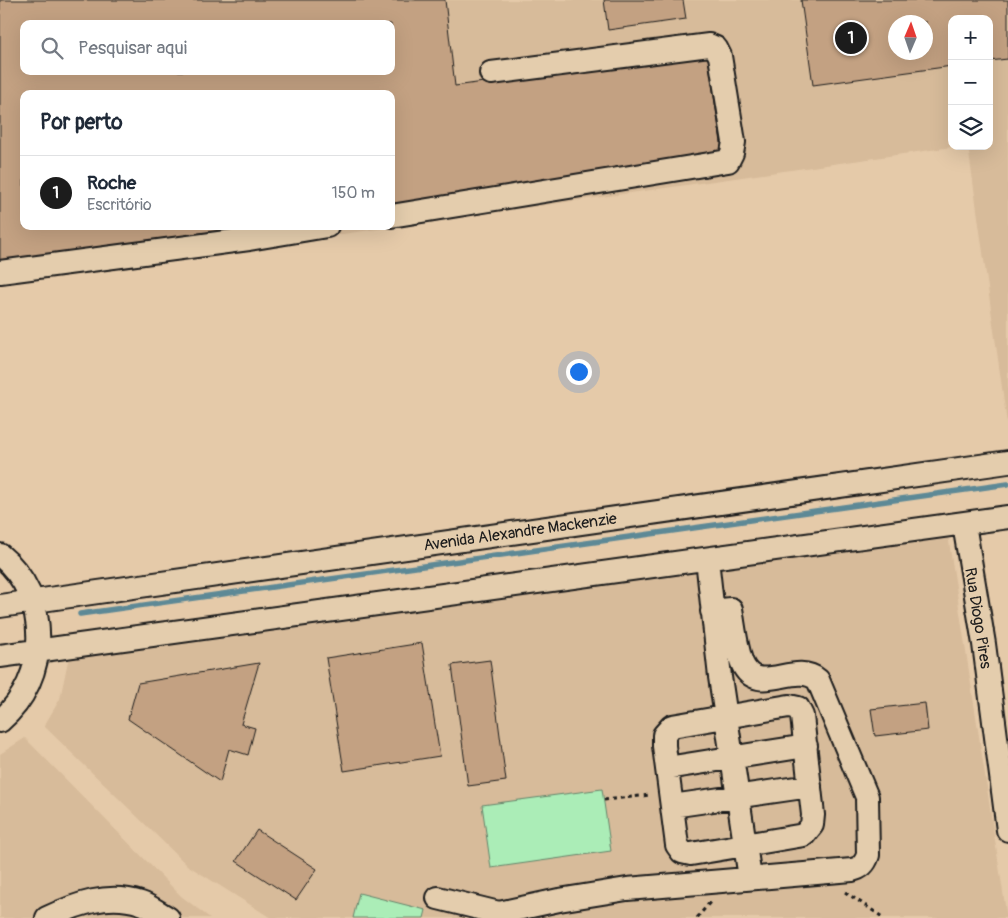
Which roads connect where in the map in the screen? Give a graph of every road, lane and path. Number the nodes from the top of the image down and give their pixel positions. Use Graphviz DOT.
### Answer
graph roads {
  1 [pos="491,73"];
  2 [pos="395,215"];
  3 [pos="303,230"];
  4 [pos="0,272"];
  5 [pos="1008,462"];
  6 [pos="1008,517"];
  7 [pos="964,524"];
  8 [pos="0,555"];
  9 [pos="707,559"];
  10 [pos="33,601"];
  11 [pos="0,606"];
  12 [pos="712,611"];
  13 [pos="39,651"];
  14 [pos="0,656"];
  15 [pos="726,717"];
  16 [pos="0,721"];
  17 [pos="806,746"];
  18 [pos="732,758"];
  19 [pos="667,768"];
  20 [pos="810,786"];
  21 [pos="738,797"];
  22 [pos="604,800"];
  23 [pos="664,800"];
  24 [pos="1008,830"];
  25 [pos="745,845"];
  26 [pos="750,878"];
  27 [pos="438,898"];
  28 [pos="46,918"];
  29 [pos="168,918"];
  1 -- 2 [label="street"];
  3 -- 4 [label="street"];
  5 -- 10 [label="street, Avenida Alexandre Mackenzie"];
  6 -- 7 [label="street"];
  7 -- 9 [label="street"];
  7 -- 24 [label="street, Rua Diogo Pires"];
  8 -- 10 [label="street"];
  9 -- 12 [label="street"];
  9 -- 13 [label="street"];
  10 -- 11 [label="street, Avenida Alexandre Mackenzie"];
  10 -- 13 [label="street"];
  12 -- 15 [label="street"];
  12 -- 26 [label="street"];
  13 -- 14 [label="street"];
  13 -- 16 [label="street"];
  15 -- 17 [label="street"];
  15 -- 18 [label="street"];
  15 -- 19 [label="street"];
  17 -- 18 [label="street"];
  17 -- 20 [label="street"];
  18 -- 19 [label="street"];
  18 -- 21 [label="street"];
  19 -- 23 [label="street"];
  20 -- 21 [label="street"];
  20 -- 25 [label="street"];
  21 -- 23 [label="street"];
  21 -- 25 [label="street"];
  22 -- 23 [label="path"];
  23 -- 25 [label="street"];
  25 -- 26 [label="street"];
  26 -- 27 [label="street"];
  28 -- 29 [label="street"];
}
